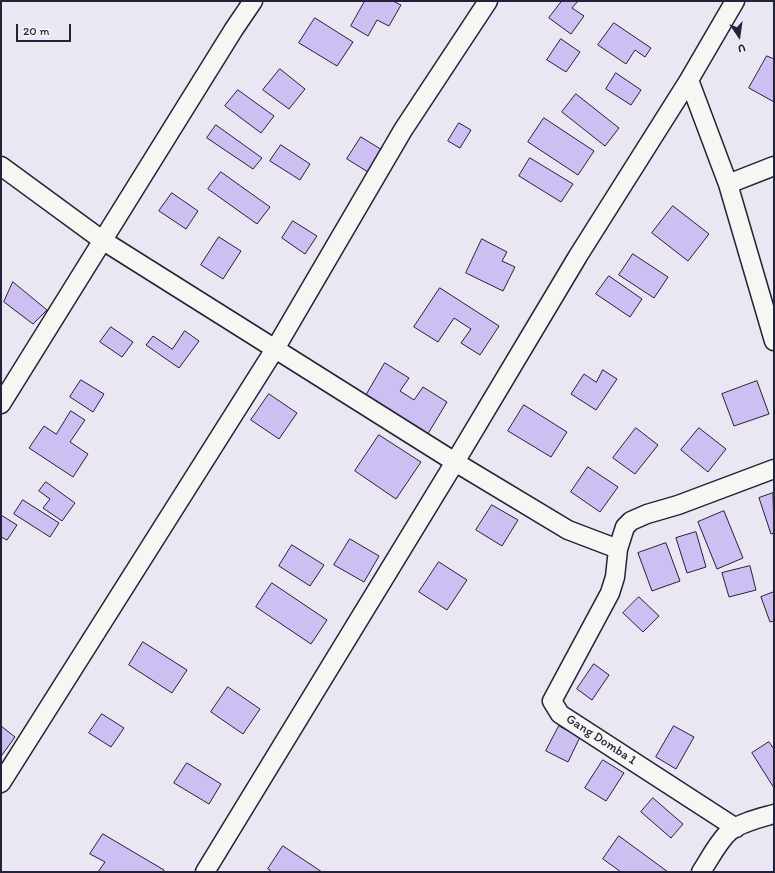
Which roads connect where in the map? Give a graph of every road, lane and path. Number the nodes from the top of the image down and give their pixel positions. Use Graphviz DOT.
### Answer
graph roads {
  1 [pos="253,1"];
  2 [pos="488,1"];
  3 [pos="734,1"];
  4 [pos="689,80"];
  5 [pos="1,166"];
  6 [pos="774,166"];
  7 [pos="728,184"];
  8 [pos="102,240"];
  9 [pos="774,341"];
  10 [pos="275,349"];
  11 [pos="1,404"];
  12 [pos="455,462"];
  13 [pos="774,469"];
  14 [pos="618,549"];
  15 [pos="1,783"];
  16 [pos="774,814"];
  17 [pos="736,828"];
  18 [pos="205,872"];
  19 [pos="701,872"];
  1 -- 8 [label="street"];
  2 -- 10 [label="street"];
  3 -- 4 [label="street"];
  4 -- 7 [label="street"];
  4 -- 12 [label="street"];
  5 -- 8 [label="street"];
  6 -- 7 [label="street"];
  7 -- 9 [label="street"];
  8 -- 10 [label="street"];
  8 -- 11 [label="street"];
  10 -- 12 [label="street"];
  10 -- 15 [label="street"];
  12 -- 14 [label="street"];
  12 -- 18 [label="street"];
  13 -- 14 [label="street"];
  14 -- 17 [label="street, Gang Domba 1"];
  16 -- 17 [label="street"];
  17 -- 19 [label="street"];
}
